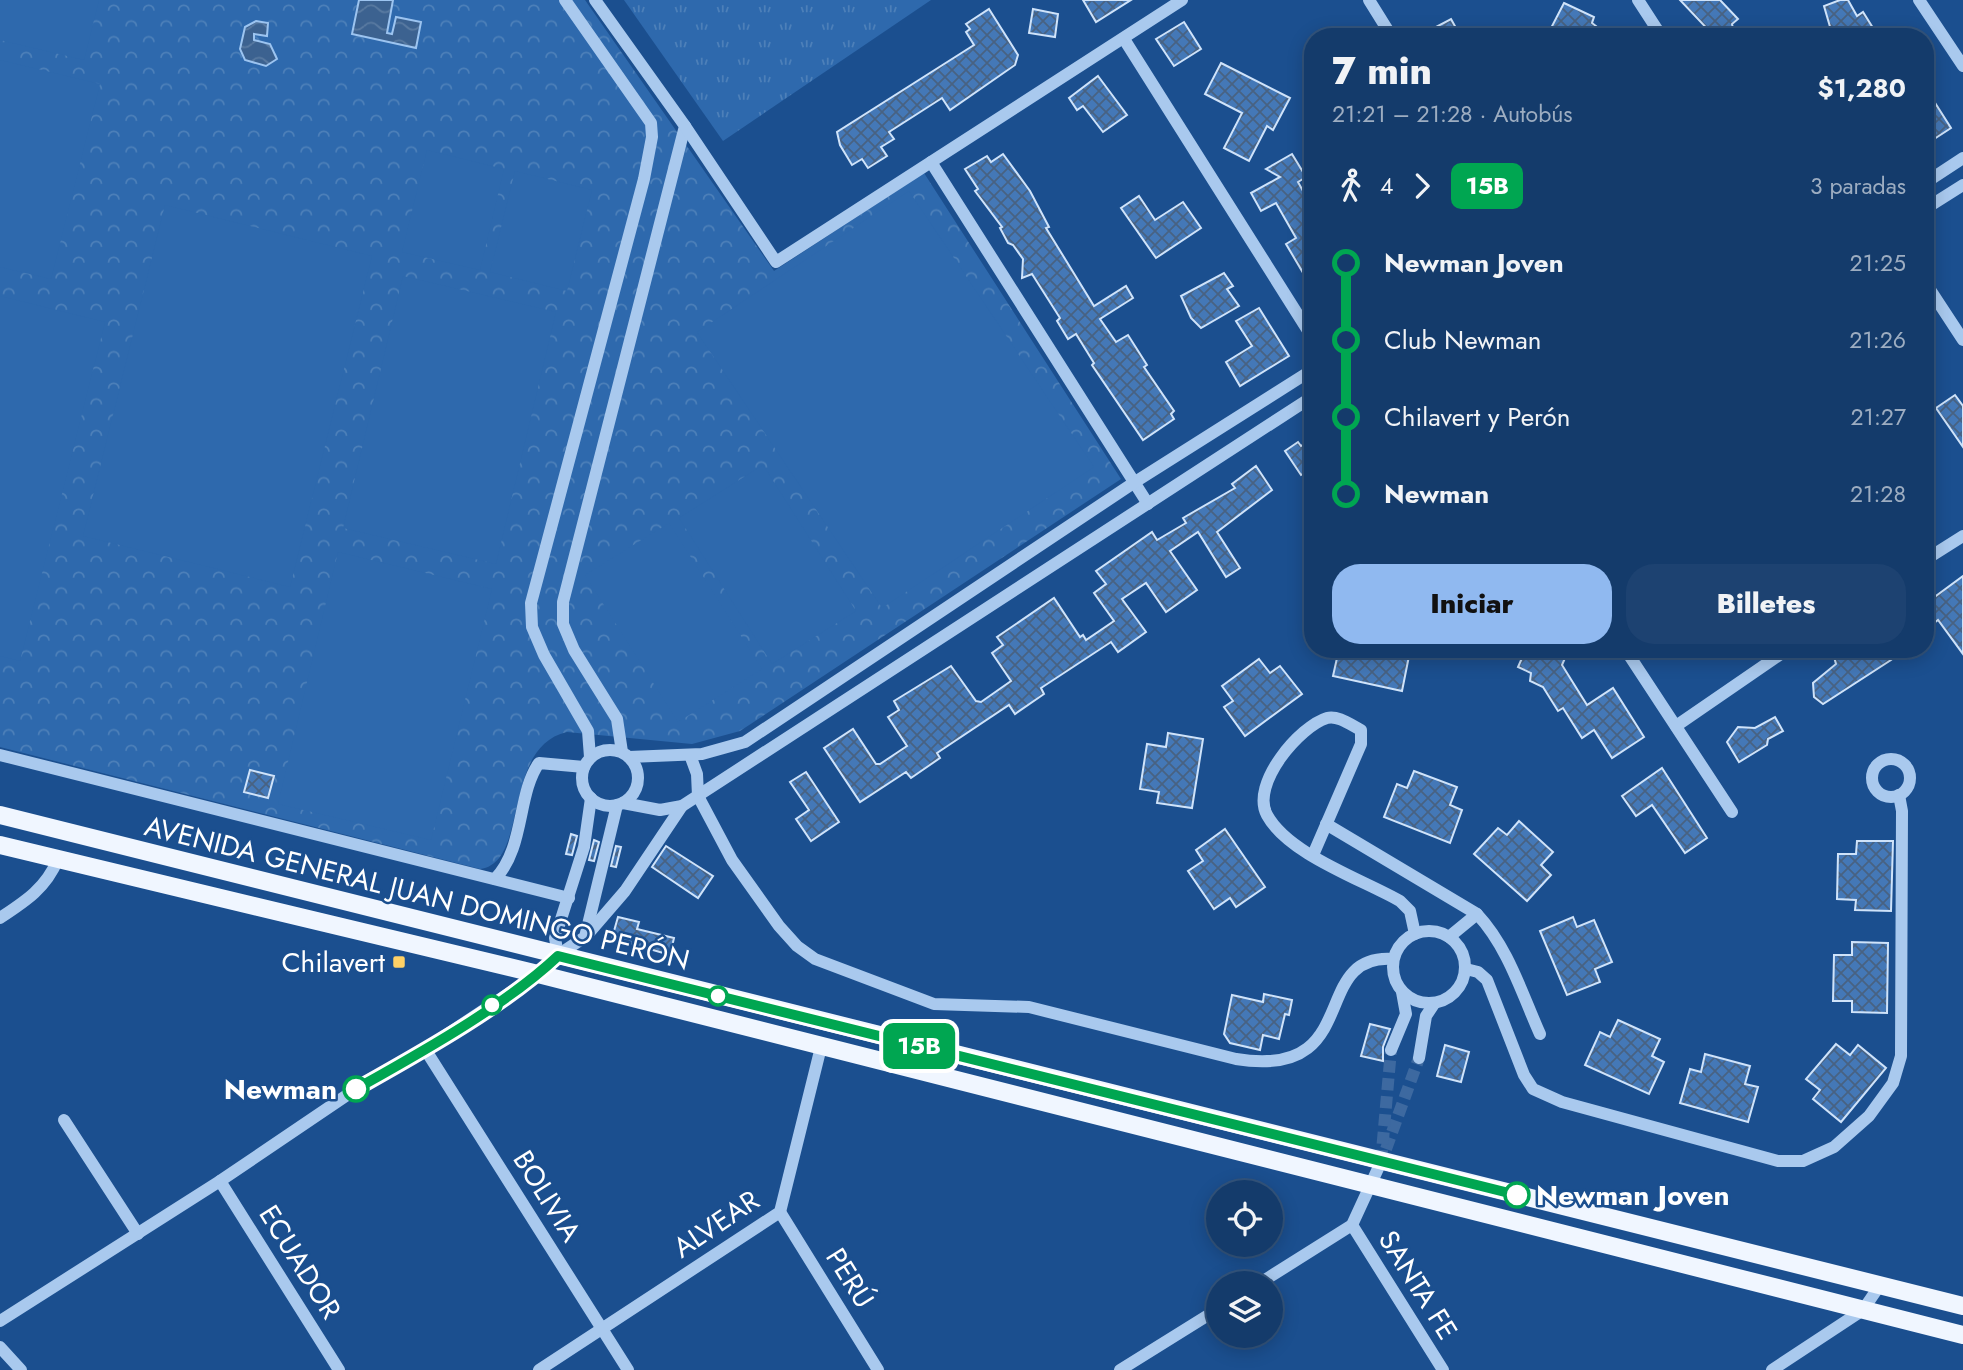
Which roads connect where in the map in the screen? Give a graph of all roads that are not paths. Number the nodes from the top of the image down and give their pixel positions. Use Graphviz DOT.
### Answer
graph roads {
  1 [pos="565,0"];
  2 [pos="595,0"];
  3 [pos="1182,0"];
  4 [pos="1369,0"];
  5 [pos="1638,0"];
  6 [pos="1919,0"];
  7 [pos="1386,28"];
  8 [pos="1656,28"];
  9 [pos="1124,39"];
  10 [pos="1963,66"];
  11 [pos="685,126"];
  12 [pos="1963,158"];
  13 [pos="931,162"];
  14 [pos="1934,177"];
  15 [pos="1963,185"];
  16 [pos="1934,203"];
  17 [pos="1934,296"];
  18 [pos="1304,324"];
  19 [pos="1963,340"];
  20 [pos="1304,375"];
  21 [pos="1304,402"];
  22 [pos="1135,482"];
  23 [pos="1148,503"];
  24 [pos="1963,536"];
  25 [pos="1934,554"];
  26 [pos="1631,658"];
  27 [pos="1775,658"];
  28 [pos="1676,726"];
  29 [pos="626,754"];
  30 [pos="0,755"];
  31 [pos="690,755"];
  32 [pos="587,762"];
  33 [pos="1899,795"];
  34 [pos="698,796"];
  35 [pos="591,798"];
  36 [pos="620,804"];
  37 [pos="682,806"];
  38 [pos="1732,812"];
  39 [pos="0,815"];
  40 [pos="1326,824"];
  41 [pos="0,845"];
  42 [pos="1313,855"];
  43 [pos="58,859"];
  44 [pos="495,879"];
  45 [pos="569,898"];
  46 [pos="1477,914"];
  47 [pos="0,918"];
  48 [pos="1415,934"];
  49 [pos="585,937"];
  50 [pos="1449,937"];
  51 [pos="558,956"];
  52 [pos="1393,959"];
  53 [pos="1466,969"];
  54 [pos="538,974"];
  55 [pos="1402,992"];
  56 [pos="1434,1004"];
  57 [pos="1540,1034"];
  58 [pos="821,1047"];
  59 [pos="425,1049"];
  60 [pos="1391,1050"];
  61 [pos="1419,1058"];
  62 [pos="64,1120"];
  63 [pos="1381,1162"];
  64 [pos="220,1181"];
  65 [pos="1368,1186"];
  66 [pos="780,1212"];
  67 [pos="1352,1225"];
  68 [pos="138,1234"];
  69 [pos="1279,1271"];
  70 [pos="1880,1285"];
  71 [pos="1963,1306"];
  72 [pos="1863,1310"];
  73 [pos="1206,1317"];
  74 [pos="0,1321"];
  75 [pos="603,1329"];
  76 [pos="1963,1335"];
  77 [pos="0,1347"];
  78 [pos="1124,1369"];
  79 [pos="21,1370"];
  80 [pos="339,1370"];
  81 [pos="539,1370"];
  82 [pos="628,1370"];
  83 [pos="878,1370"];
  84 [pos="1443,1370"];
  85 [pos="1772,1370"];
  1 -- 32 [label="street"];
  2 -- 11 [label="street"];
  3 -- 9 [label="street"];
  4 -- 7 [label="street"];
  5 -- 8 [label="street"];
  6 -- 10 [label="street"];
  9 -- 13 [label="street"];
  9 -- 18 [label="street"];
  11 -- 13 [label="street"];
  11 -- 29 [label="street"];
  12 -- 14 [label="street"];
  13 -- 22 [label="street"];
  15 -- 16 [label="street"];
  17 -- 19 [label="street"];
  20 -- 22 [label="street"];
  21 -- 23 [label="street"];
  22 -- 23 [label="street"];
  22 -- 31 [label="street"];
  23 -- 34 [label="street"];
  24 -- 25 [label="street"];
  26 -- 28 [label="street"];
  27 -- 28 [label="street"];
  28 -- 38 [label="street"];
  29 -- 31 [label="street"];
  29 -- 32 [label="street"];
  29 -- 36 [label="street"];
  30 -- 44 [label="street"];
  31 -- 34 [label="street"];
  32 -- 35 [label="street"];
  32 -- 44 [label="street"];
  33 -- 53 [label="street"];
  34 -- 37 [label="street"];
  34 -- 52 [label="street"];
  35 -- 36 [label="street"];
  35 -- 45 [label="street"];
  36 -- 37 [label="street"];
  36 -- 49 [label="street"];
  37 -- 49 [label="street"];
  39 -- 51 [label="main road, AVENIDA GENERAL JUAN DOMINGO PERÓN"];
  40 -- 42 [label="street"];
  40 -- 42 [label="street"];
  40 -- 46 [label="street"];
  41 -- 43 [label="main road, AVENIDA GENERAL JUAN DOMINGO PERÓN"];
  42 -- 48 [label="street"];
  43 -- 47 [label="street"];
  43 -- 54 [label="main road, AVENIDA GENERAL JUAN DOMINGO PERÓN"];
  44 -- 45 [label="street"];
  45 -- 51 [label="street"];
  46 -- 50 [label="street"];
  46 -- 57 [label="street"];
  48 -- 50 [label="street"];
  48 -- 52 [label="street"];
  49 -- 51 [label="street"];
  50 -- 53 [label="street"];
  51 -- 54 [label="street"];
  51 -- 63 [label="main road, AVENIDA GENERAL JUAN DOMINGO PERÓN"];
  52 -- 55 [label="street"];
  53 -- 56 [label="street"];
  54 -- 58 [label="main road, AVENIDA GENERAL JUAN DOMINGO PERÓN"];
  54 -- 59 [label="street"];
  55 -- 56 [label="street"];
  55 -- 60 [label="street"];
  56 -- 61 [label="street"];
  58 -- 65 [label="main road, AVENIDA GENERAL JUAN DOMINGO PERÓN"];
  58 -- 66 [label="street, ALVEAR"];
  59 -- 64 [label="street"];
  59 -- 75 [label="street, BOLIVIA"];
  62 -- 68 [label="street"];
  63 -- 65 [label="street"];
  63 -- 70 [label="main road, AVENIDA GENERAL JUAN DOMINGO PERÓN"];
  64 -- 68 [label="street"];
  64 -- 80 [label="street, ECUADOR"];
  65 -- 67 [label="street"];
  65 -- 72 [label="main road, AVENIDA GENERAL JUAN DOMINGO PERÓN"];
  66 -- 75 [label="street, ALVEAR"];
  66 -- 83 [label="street, PERÚ"];
  67 -- 69 [label="street"];
  67 -- 84 [label="street, SANTA FE"];
  68 -- 74 [label="street"];
  70 -- 71 [label="main road, AVENIDA GENERAL JUAN DOMINGO PERÓN"];
  70 -- 72 [label="street"];
  72 -- 76 [label="main road, AVENIDA GENERAL JUAN DOMINGO PERÓN"];
  72 -- 85 [label="street"];
  73 -- 78 [label="street"];
  75 -- 81 [label="street, ALVEAR"];
  75 -- 82 [label="street, BOLIVIA"];
  77 -- 79 [label="street"];
}
